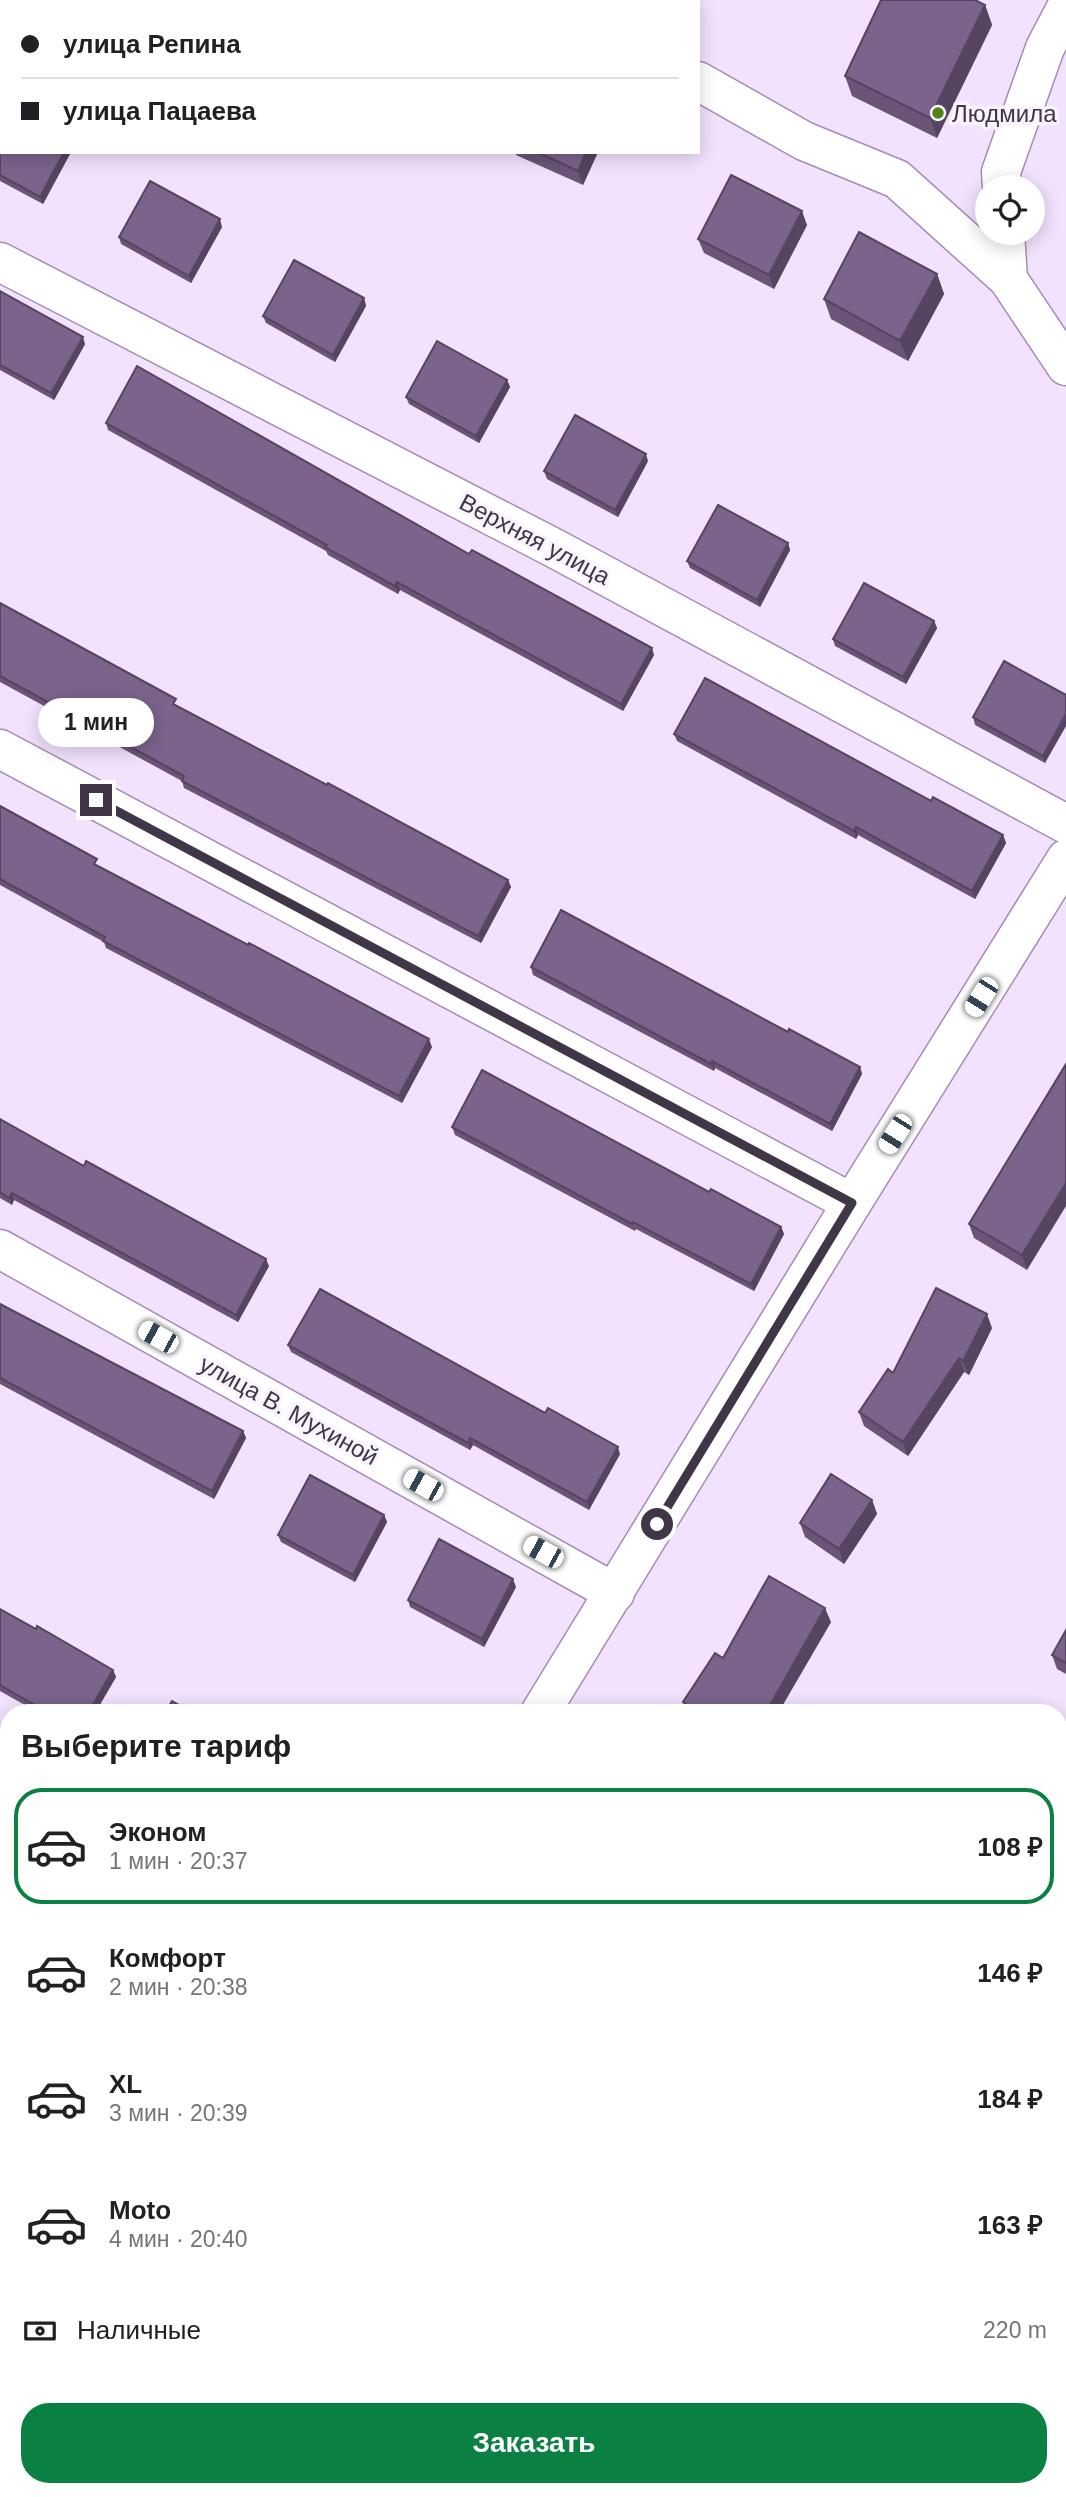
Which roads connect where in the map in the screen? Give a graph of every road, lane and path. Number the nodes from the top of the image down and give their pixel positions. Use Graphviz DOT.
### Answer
graph roads {
  1 [pos="1066,8"];
  2 [pos="700,60"];
  3 [pos="709,87"];
  4 [pos="1001,175"];
  5 [pos="1006,245"];
  6 [pos="0,262"];
  7 [pos="1009,279"];
  8 [pos="1066,366"];
  9 [pos="0,748"];
  10 [pos="1066,824"];
  11 [pos="1066,859"];
  12 [pos="852,1203"];
  13 [pos="0,1249"];
  14 [pos="615,1592"];
  15 [pos="546,1704"];
  1 -- 4 [label="street"];
  2 -- 3 [label="street"];
  3 -- 7 [label="street"];
  5 -- 7 [label="street"];
  6 -- 10 [label="street, Верхняя улица"];
  7 -- 8 [label="street"];
  9 -- 12 [label="street"];
  11 -- 12 [label="street"];
  12 -- 14 [label="street"];
  13 -- 14 [label="street, улица В. Мухиной"];
  14 -- 15 [label="street"];
}
